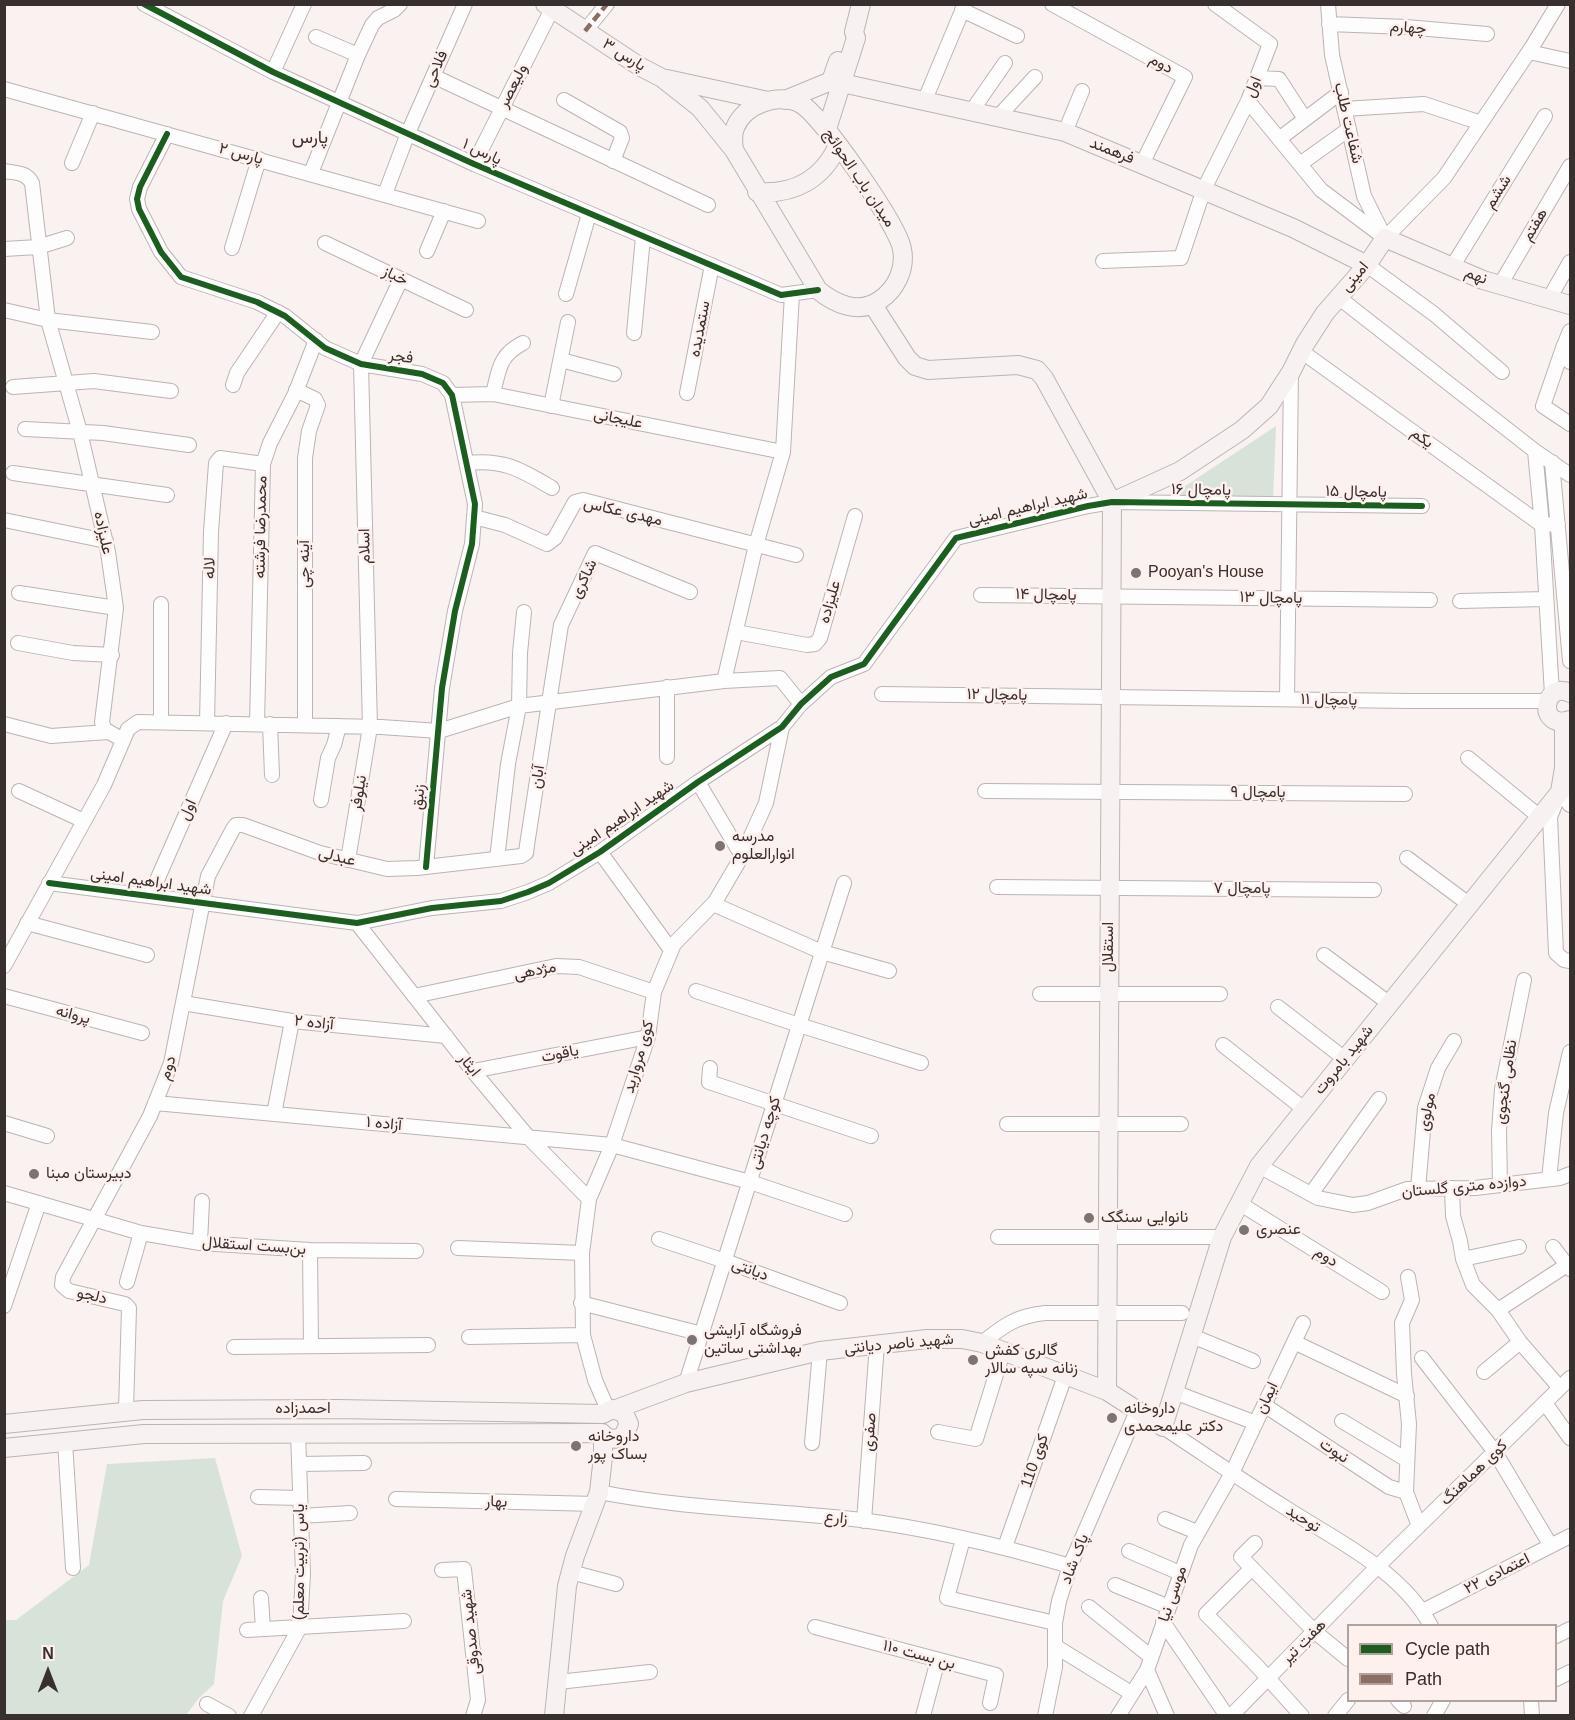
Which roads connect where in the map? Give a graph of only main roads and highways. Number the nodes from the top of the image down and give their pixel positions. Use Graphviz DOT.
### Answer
graph roads {
  1 [pos="861,4"];
  2 [pos="548,7"];
  3 [pos="854,32"];
  4 [pos="662,78"];
  5 [pos="842,83"];
  6 [pos="777,101"];
  7 [pos="827,129"];
  8 [pos="838,145"];
  9 [pos="734,150"];
  10 [pos="757,192"];
  11 [pos="1385,238"];
  12 [pos="1367,265"];
  13 [pos="873,305"];
  14 [pos="1570,305"];
  15 [pos="1112,502"];
  16 [pos="1570,693"];
  17 [pos="1567,721"];
  18 [pos="1567,796"];
  19 [pos="1107,1391"];
  20 [pos="657,1395"];
  21 [pos="210,1409"];
  22 [pos="609,1411"];
  23 [pos="4,1424"];
  24 [pos="1163,1427"];
  25 [pos="626,1430"];
  26 [pos="211,1433"];
  27 [pos="602,1433"];
  28 [pos="4,1448"];
  29 [pos="598,1494"];
  30 [pos="554,1716"];
  1 -- 3 [label="main road"];
  2 -- 4 [label="main road, پارس ۳"];
  3 -- 5 [label="main road"];
  3 -- 6 [label="main road"];
  4 -- 6 [label="main road, میدان باب الحوائج"];
  4 -- 9 [label="main road, پارس ۳"];
  5 -- 7 [label="main road"];
  5 -- 12 [label="main road, فرهمند"];
  6 -- 7 [label="main road, میدان باب الحوائج"];
  6 -- 9 [label="main road"];
  7 -- 8 [label="main road, میدان باب الحوائج"];
  8 -- 10 [label="main road"];
  8 -- 13 [label="main road, میدان باب الحوائج"];
  9 -- 10 [label="main road"];
  10 -- 13 [label="main road"];
  11 -- 12 [label="main road, امینی"];
  11 -- 14 [label="main road, نهم"];
  12 -- 15 [label="main road, امینی"];
  13 -- 15 [label="main road"];
  15 -- 19 [label="main road, استقلال"];
  16 -- 17 [label="main road"];
  17 -- 18 [label="main road, شهید بامروت"];
  18 -- 24 [label="main road, شهید بامروت"];
  19 -- 20 [label="main road, شهید ناصر دیانتی"];
  19 -- 24 [label="main road, شهید ناصر دیانتی"];
  20 -- 22 [label="main road, شهید ناصر دیانتی"];
  20 -- 25 [label="main road, شهید ناصر دیانتی"];
  21 -- 22 [label="main road, احمدزاده"];
  21 -- 23 [label="main road, احمدزاده"];
  21 -- 26 [label="main road"];
  22 -- 25 [label="main road"];
  25 -- 27 [label="main road, احمدزاده"];
  25 -- 29 [label="main road, شهید ناصر دیانتی"];
  26 -- 27 [label="main road, احمدزاده"];
  26 -- 28 [label="main road, احمدزاده"];
  27 -- 29 [label="main road, شهید ناصر دیانتی"];
  29 -- 30 [label="main road, شهید ناصر دیانتی"];
}
